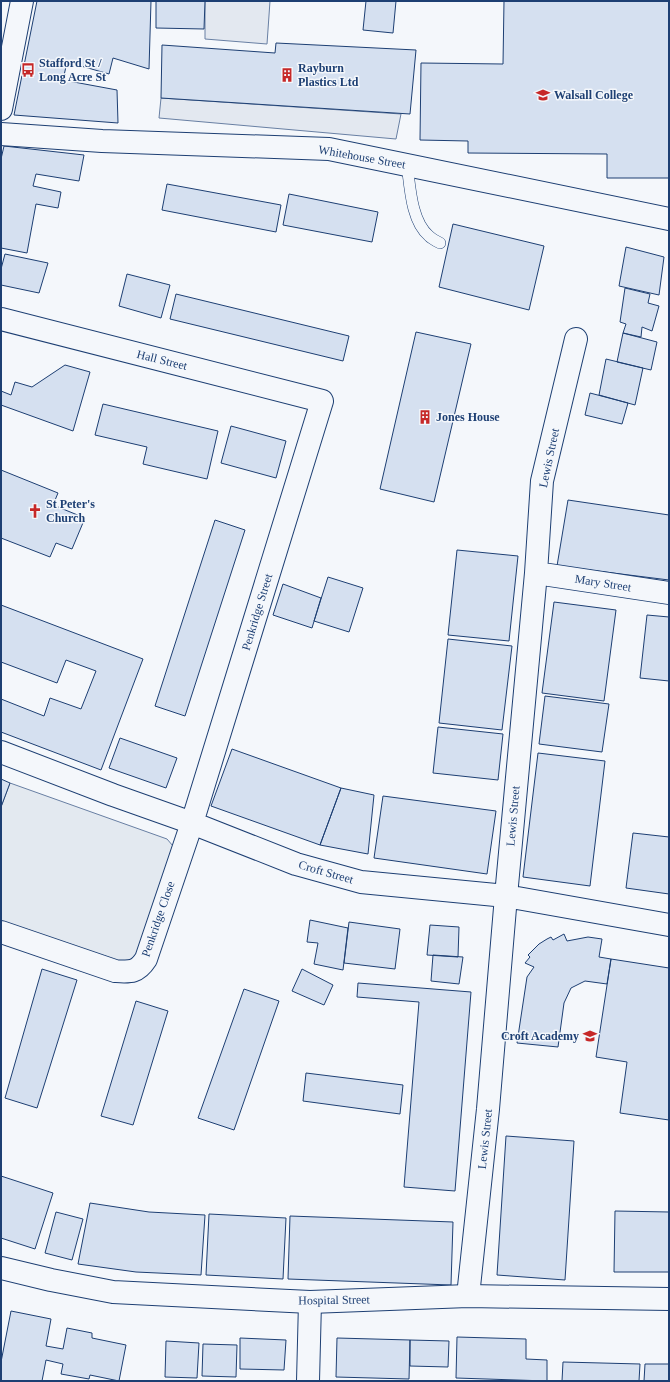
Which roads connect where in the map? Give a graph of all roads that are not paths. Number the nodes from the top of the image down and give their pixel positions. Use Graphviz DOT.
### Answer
graph roads {
  1 [pos="22,1"];
  2 [pos="1,109"];
  3 [pos="1,134"];
  4 [pos="407,164"];
  5 [pos="669,219"];
  6 [pos="440,243"];
  7 [pos="1,319"];
  8 [pos="576,339"];
  9 [pos="322,401"];
  10 [pos="536,573"];
  11 [pos="669,593"];
  12 [pos="1,752"];
  13 [pos="192,823"];
  14 [pos="506,896"];
  15 [pos="669,925"];
  16 [pos="1,932"];
  17 [pos="1,1268"];
  18 [pos="468,1296"];
  19 [pos="669,1300"];
  20 [pos="310,1302"];
  21 [pos="308,1381"];
  1 -- 2 [label="street"];
  3 -- 4 [label="street, Whitehouse Street"];
  4 -- 5 [label="street, Whitehouse Street"];
  4 -- 6 [label="lane"];
  7 -- 9 [label="street, Hall Street"];
  8 -- 10 [label="street, Lewis Street"];
  9 -- 13 [label="street, Penkridge Street"];
  10 -- 11 [label="street, Mary Street"];
  10 -- 14 [label="street, Lewis Street"];
  12 -- 13 [label="street, Croft Street"];
  13 -- 14 [label="street, Croft Street"];
  13 -- 16 [label="street, Penkridge Close"];
  14 -- 15 [label="street, Croft Street"];
  14 -- 18 [label="street, Lewis Street"];
  17 -- 20 [label="street, Hospital Street"];
  18 -- 19 [label="street, Hospital Street"];
  18 -- 20 [label="street, Hospital Street"];
  20 -- 21 [label="street"];
}
